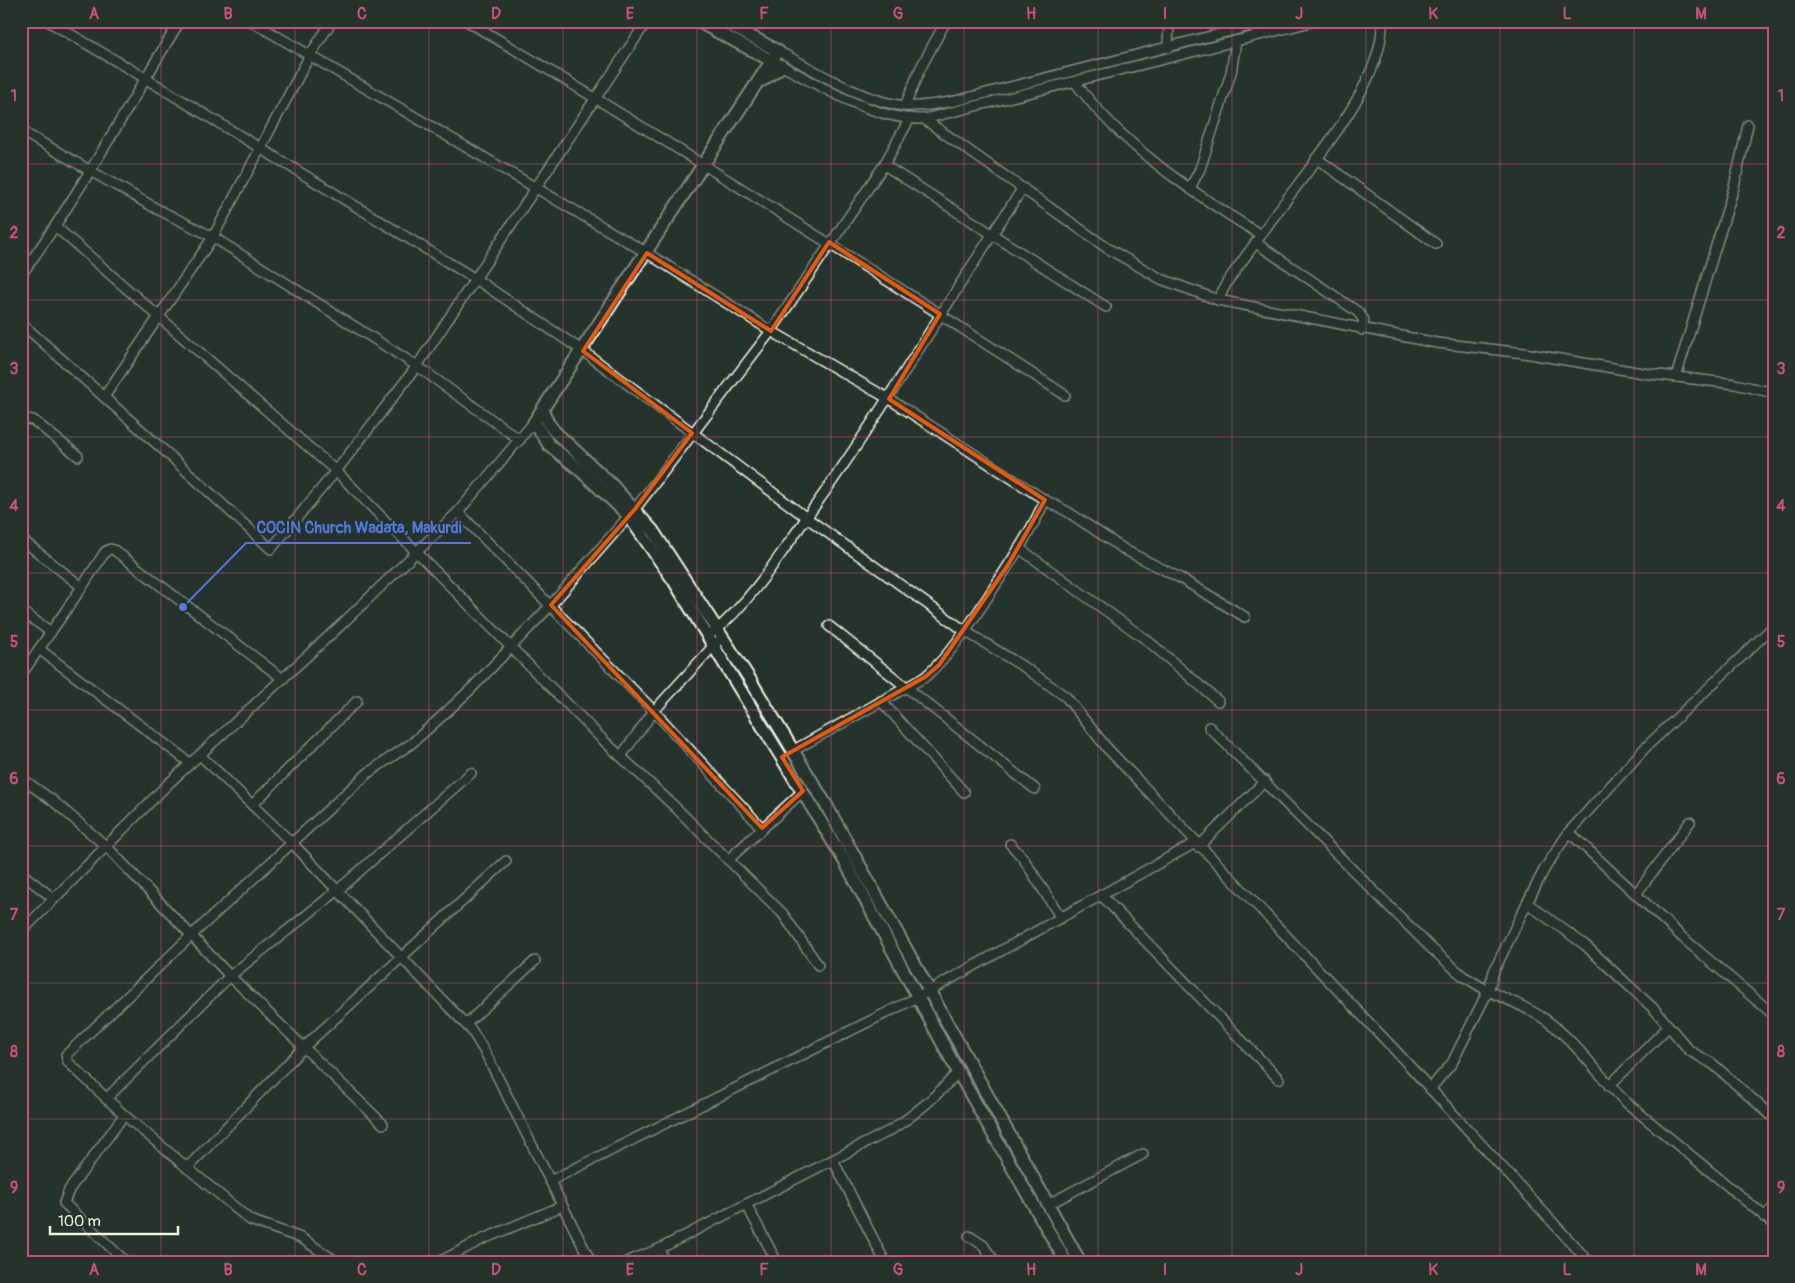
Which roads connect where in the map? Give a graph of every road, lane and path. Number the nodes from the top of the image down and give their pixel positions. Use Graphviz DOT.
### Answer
graph roads {
  1 [pos="48,21"];
  2 [pos="180,21"];
  3 [pos="251,21"];
  4 [pos="332,21"];
  5 [pos="467,21"];
  6 [pos="648,21"];
  7 [pos="697,21"];
  8 [pos="722,21"];
  9 [pos="946,21"];
  10 [pos="1169,21"];
  11 [pos="1270,21"];
  12 [pos="1315,21"];
  13 [pos="1382,21"];
  14 [pos="1236,41"];
  15 [pos="1168,48"];
  16 [pos="758,54"];
  17 [pos="310,55"];
  18 [pos="777,59"];
  19 [pos="145,78"];
  20 [pos="1075,82"];
  21 [pos="758,84"];
  22 [pos="596,97"];
  23 [pos="905,106"];
  24 [pos="910,118"];
  25 [pos="924,119"];
  26 [pos="1748,125"];
  27 [pos="21,131"];
  28 [pos="259,148"];
  29 [pos="1316,158"];
  30 [pos="704,165"];
  31 [pos="884,166"];
  32 [pos="91,172"];
  33 [pos="1023,188"];
  34 [pos="1190,188"];
  35 [pos="538,189"];
  36 [pos="56,227"];
  37 [pos="991,235"];
  38 [pos="213,237"];
  39 [pos="1258,239"];
  40 [pos="830,242"];
  41 [pos="1436,244"];
  42 [pos="647,253"];
  43 [pos="21,275"];
  44 [pos="476,280"];
  45 [pos="1218,300"];
  46 [pos="1106,307"];
  47 [pos="940,314"];
  48 [pos="160,315"];
  49 [pos="21,323"];
  50 [pos="1362,330"];
  51 [pos="770,331"];
  52 [pos="583,351"];
  53 [pos="418,366"];
  54 [pos="1676,377"];
  55 [pos="1774,393"];
  56 [pos="1065,395"];
  57 [pos="104,397"];
  58 [pos="889,399"];
  59 [pos="543,411"];
  60 [pos="21,418"];
  61 [pos="534,422"];
  62 [pos="692,433"];
  63 [pos="520,440"];
  64 [pos="78,456"];
  65 [pos="336,471"];
  66 [pos="1045,500"];
  67 [pos="458,512"];
  68 [pos="632,512"];
  69 [pos="806,518"];
  70 [pos="21,539"];
  71 [pos="1019,548"];
  72 [pos="415,552"];
  73 [pos="82,586"];
  74 [pos="551,605"];
  75 [pos="21,611"];
  76 [pos="1245,617"];
  77 [pos="829,626"];
  78 [pos="1774,626"];
  79 [pos="965,631"];
  80 [pos="51,632"];
  81 [pos="715,637"];
  82 [pos="511,647"];
  83 [pos="39,649"];
  84 [pos="21,675"];
  85 [pos="283,678"];
  86 [pos="907,687"];
  87 [pos="357,701"];
  88 [pos="881,701"];
  89 [pos="1218,701"];
  90 [pos="654,711"];
  91 [pos="1209,727"];
  92 [pos="794,750"];
  93 [pos="200,754"];
  94 [pos="621,756"];
  95 [pos="190,763"];
  96 [pos="471,772"];
  97 [pos="21,778"];
  98 [pos="1265,781"];
  99 [pos="1035,789"];
  100 [pos="803,791"];
  101 [pos="964,792"];
  102 [pos="252,805"];
  103 [pos="1690,822"];
  104 [pos="762,828"];
  105 [pos="1569,832"];
  106 [pos="293,844"];
  107 [pos="1010,844"];
  108 [pos="1197,845"];
  109 [pos="107,847"];
  110 [pos="728,860"];
  111 [pos="506,861"];
  112 [pos="21,873"];
  113 [pos="337,891"];
  114 [pos="1636,894"];
  115 [pos="1101,895"];
  116 [pos="54,899"];
  117 [pos="1526,903"];
  118 [pos="1061,918"];
  119 [pos="21,932"];
  120 [pos="192,935"];
  121 [pos="402,958"];
  122 [pos="535,962"];
  123 [pos="818,965"];
  124 [pos="230,976"];
  125 [pos="1488,991"];
  126 [pos="924,994"];
  127 [pos="1774,1015"];
  128 [pos="466,1024"];
  129 [pos="1668,1027"];
  130 [pos="304,1047"];
  131 [pos="958,1072"];
  132 [pos="1279,1079"];
  133 [pos="1609,1086"];
  134 [pos="1430,1089"];
  135 [pos="106,1100"];
  136 [pos="124,1115"];
  137 [pos="1774,1118"];
  138 [pos="383,1124"];
  139 [pos="1144,1154"];
  140 [pos="833,1160"];
  141 [pos="187,1168"];
  142 [pos="550,1181"];
  143 [pos="746,1204"];
  144 [pos="1049,1204"];
  145 [pos="562,1206"];
  146 [pos="1774,1207"];
  147 [pos="1764,1217"];
  148 [pos="1774,1224"];
  149 [pos="969,1236"];
  150 [pos="659,1249"];
  151 [pos="126,1262"];
  152 [pos="337,1262"];
  153 [pos="439,1262"];
  154 [pos="591,1262"];
  155 [pos="626,1262"];
  156 [pos="665,1262"];
  157 [pos="777,1262"];
  158 [pos="885,1262"];
  159 [pos="995,1262"];
  160 [pos="1066,1262"];
  161 [pos="1080,1262"];
  162 [pos="1589,1262"];
  1 -- 19 [label="street"];
  2 -- 19 [label="street"];
  3 -- 17 [label="street"];
  4 -- 17 [label="street"];
  5 -- 22 [label="street"];
  6 -- 22 [label="street"];
  7 -- 16 [label="main road"];
  8 -- 18 [label="main road"];
  9 -- 23 [label="street"];
  10 -- 15 [label="street"];
  11 -- 15 [label="street"];
  12 -- 14 [label="street"];
  13 -- 29 [label="street"];
  14 -- 20 [label="street"];
  14 -- 34 [label="street"];
  15 -- 23 [label="street"];
  16 -- 18 [label="main road"];
  16 -- 21 [label="main road"];
  17 -- 28 [label="street"];
  17 -- 35 [label="street"];
  18 -- 21 [label="main road"];
  18 -- 23 [label="street"];
  18 -- 24 [label="street"];
  19 -- 28 [label="street"];
  19 -- 32 [label="street"];
  20 -- 25 [label="street"];
  20 -- 34 [label="street"];
  21 -- 30 [label="main road"];
  22 -- 30 [label="street"];
  22 -- 35 [label="street"];
  24 -- 25 [label="street"];
  24 -- 31 [label="street"];
  25 -- 33 [label="street"];
  26 -- 54 [label="street"];
  27 -- 32 [label="street"];
  28 -- 38 [label="street"];
  28 -- 44 [label="street"];
  29 -- 39 [label="street"];
  29 -- 41 [label="street"];
  30 -- 40 [label="street"];
  30 -- 42 [label="main road"];
  31 -- 37 [label="street"];
  31 -- 40 [label="street"];
  32 -- 36 [label="street"];
  32 -- 38 [label="street"];
  33 -- 37 [label="street"];
  33 -- 45 [label="street"];
  34 -- 39 [label="street"];
  35 -- 42 [label="street"];
  35 -- 44 [label="street"];
  36 -- 43 [label="street"];
  36 -- 48 [label="street"];
  37 -- 46 [label="street"];
  37 -- 47 [label="street"];
  38 -- 48 [label="street"];
  38 -- 53 [label="street"];
  39 -- 45 [label="street"];
  39 -- 50 [label="street"];
  40 -- 47 [label="street"];
  40 -- 51 [label="street"];
  42 -- 51 [label="street"];
  42 -- 52 [label="main road"];
  44 -- 52 [label="street"];
  44 -- 53 [label="street"];
  45 -- 50 [label="street"];
  47 -- 56 [label="street"];
  47 -- 58 [label="street"];
  48 -- 57 [label="street"];
  48 -- 65 [label="street"];
  49 -- 57 [label="street"];
  50 -- 54 [label="street"];
  51 -- 58 [label="street"];
  51 -- 62 [label="street"];
  52 -- 59 [label="main road"];
  52 -- 62 [label="street"];
  53 -- 63 [label="street"];
  53 -- 65 [label="street"];
  54 -- 55 [label="street"];
  57 -- 65 [label="street"];
  58 -- 66 [label="street"];
  58 -- 69 [label="street"];
  59 -- 61 [label="main road"];
  59 -- 68 [label="main road"];
  60 -- 64 [label="street"];
  61 -- 63 [label="street"];
  61 -- 68 [label="main road"];
  62 -- 68 [label="street"];
  62 -- 69 [label="street"];
  63 -- 67 [label="street"];
  65 -- 72 [label="street"];
  66 -- 71 [label="street"];
  66 -- 76 [label="street"];
  67 -- 72 [label="street"];
  67 -- 74 [label="street"];
  68 -- 74 [label="street"];
  68 -- 81 [label="main road"];
  69 -- 79 [label="street"];
  69 -- 81 [label="street"];
  70 -- 73 [label="street"];
  71 -- 79 [label="street"];
  71 -- 89 [label="street"];
  72 -- 82 [label="street"];
  72 -- 85 [label="street"];
  73 -- 80 [label="street"];
  73 -- 85 [label="street"];
  74 -- 82 [label="street"];
  74 -- 90 [label="street"];
  75 -- 80 [label="street"];
  77 -- 86 [label="street"];
  78 -- 105 [label="street"];
  79 -- 86 [label="street"];
  79 -- 108 [label="street"];
  80 -- 83 [label="street"];
  81 -- 90 [label="street"];
  81 -- 92 [label="main road"];
  81 -- 100 [label="main road"];
  82 -- 94 [label="street"];
  82 -- 106 [label="street"];
  83 -- 84 [label="street"];
  83 -- 95 [label="street"];
  85 -- 93 [label="street"];
  86 -- 88 [label="street"];
  86 -- 99 [label="street"];
  87 -- 102 [label="street"];
  88 -- 92 [label="street"];
  88 -- 101 [label="street"];
  90 -- 94 [label="street"];
  90 -- 104 [label="street"];
  91 -- 98 [label="street"];
  92 -- 126 [label="main road"];
  93 -- 95 [label="street"];
  93 -- 102 [label="street"];
  94 -- 110 [label="street"];
  95 -- 109 [label="street"];
  96 -- 113 [label="street"];
  97 -- 109 [label="street"];
  98 -- 108 [label="street"];
  98 -- 125 [label="street"];
  100 -- 104 [label="street"];
  100 -- 126 [label="main road"];
  102 -- 106 [label="street"];
  103 -- 114 [label="street"];
  104 -- 110 [label="street"];
  105 -- 114 [label="street"];
  105 -- 117 [label="street"];
  106 -- 113 [label="street"];
  106 -- 120 [label="street"];
  107 -- 118 [label="street"];
  108 -- 115 [label="street"];
  108 -- 134 [label="street"];
  109 -- 116 [label="street"];
  109 -- 120 [label="street"];
  110 -- 123 [label="street"];
  111 -- 121 [label="street"];
  112 -- 116 [label="street"];
  113 -- 121 [label="street"];
  113 -- 124 [label="street"];
  114 -- 127 [label="street"];
  115 -- 118 [label="street"];
  115 -- 132 [label="street"];
  116 -- 119 [label="street"];
  117 -- 125 [label="street"];
  117 -- 129 [label="street"];
  118 -- 126 [label="street"];
  120 -- 124 [label="street"];
  120 -- 135 [label="street"];
  121 -- 128 [label="street"];
  121 -- 130 [label="street"];
  122 -- 128 [label="street"];
  124 -- 130 [label="street"];
  124 -- 135 [label="street"];
  125 -- 133 [label="street"];
  125 -- 134 [label="street"];
  126 -- 131 [label="main road"];
  126 -- 142 [label="street"];
  126 -- 144 [label="main road"];
  128 -- 142 [label="street"];
  129 -- 133 [label="street"];
  129 -- 137 [label="street"];
  130 -- 138 [label="street"];
  130 -- 141 [label="street"];
  131 -- 140 [label="street"];
  131 -- 160 [label="main road"];
  133 -- 147 [label="street"];
  134 -- 162 [label="street"];
  135 -- 136 [label="street"];
  136 -- 141 [label="street"];
  136 -- 151 [label="street"];
  139 -- 144 [label="street"];
  140 -- 143 [label="street"];
  140 -- 158 [label="street"];
  141 -- 152 [label="street"];
  142 -- 145 [label="street"];
  143 -- 150 [label="street"];
  143 -- 157 [label="street"];
  144 -- 161 [label="main road"];
  145 -- 153 [label="street"];
  145 -- 154 [label="street"];
  146 -- 147 [label="street"];
  147 -- 148 [label="street"];
  149 -- 159 [label="street"];
  150 -- 155 [label="street"];
  150 -- 156 [label="street"];
}
